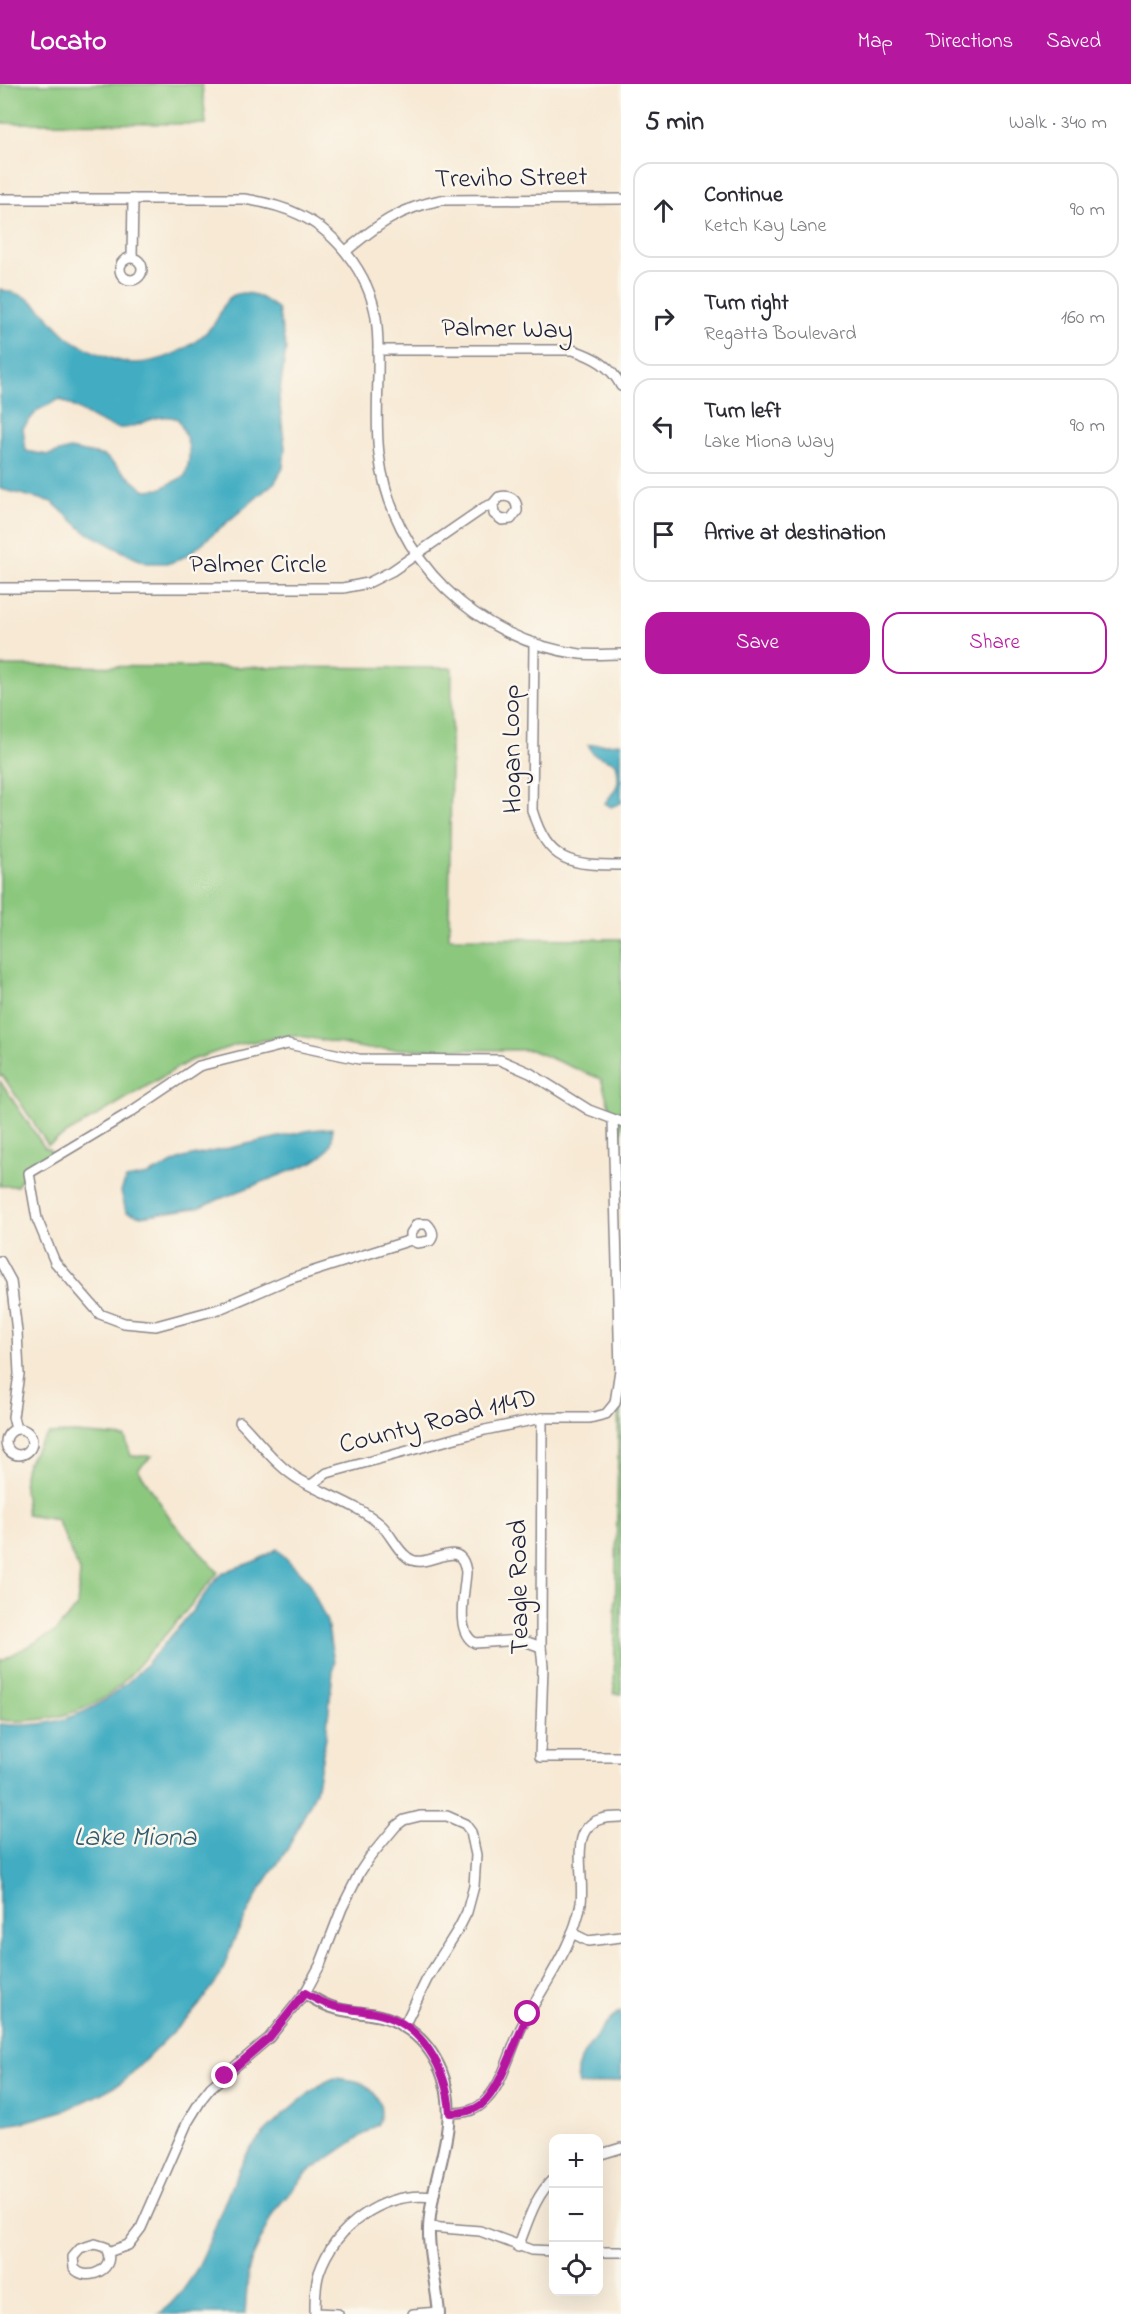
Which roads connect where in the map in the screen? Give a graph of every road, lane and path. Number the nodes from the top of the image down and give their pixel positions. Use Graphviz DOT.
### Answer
graph roads {
  1 [pos="0,199"];
  2 [pos="133,199"];
  3 [pos="621,200"];
  4 [pos="346,251"];
  5 [pos="132,257"];
  6 [pos="378,350"];
  7 [pos="621,386"];
  8 [pos="493,504"];
  9 [pos="416,554"];
  10 [pos="0,588"];
  11 [pos="534,643"];
  12 [pos="621,654"];
  13 [pos="621,865"];
  14 [pos="617,1121"];
  15 [pos="411,1240"];
  16 [pos="0,1261"];
  17 [pos="542,1418"];
  18 [pos="240,1422"];
  19 [pos="16,1429"];
  20 [pos="311,1485"];
  21 [pos="541,1647"];
  22 [pos="621,1757"];
  23 [pos="621,1816"];
  24 [pos="572,1933"];
  25 [pos="621,1937"];
  26 [pos="305,1993"];
  27 [pos="404,2026"];
  28 [pos="450,2113"];
  29 [pos="621,2148"];
  30 [pos="603,2153"];
  31 [pos="549,2183"];
  32 [pos="433,2198"];
  33 [pos="429,2227"];
  34 [pos="518,2247"];
  35 [pos="549,2251"];
  36 [pos="108,2252"];
  37 [pos="603,2252"];
  38 [pos="621,2252"];
  39 [pos="315,2313"];
  40 [pos="439,2313"];
  41 [pos="338,2314"];
  42 [pos="413,2314"];
  1 -- 2 [label="street"];
  2 -- 4 [label="street"];
  2 -- 5 [label="street"];
  3 -- 4 [label="street, Treviho Street"];
  4 -- 6 [label="street"];
  6 -- 7 [label="street, Palmer Way"];
  6 -- 9 [label="street"];
  8 -- 9 [label="street, Palmer Circle"];
  9 -- 10 [label="street, Palmer Circle"];
  9 -- 11 [label="street"];
  11 -- 12 [label="street"];
  11 -- 13 [label="street, Hogan Loop"];
  14 -- 15 [label="street"];
  14 -- 17 [label="street, County Road 114D"];
  16 -- 19 [label="street"];
  17 -- 20 [label="street, County Road 114D"];
  17 -- 21 [label="street, Teagle Road"];
  18 -- 20 [label="street"];
  20 -- 21 [label="street"];
  21 -- 22 [label="street, Teagle Road"];
  23 -- 24 [label="street"];
  24 -- 25 [label="street"];
  24 -- 28 [label="street"];
  26 -- 27 [label="street"];
  26 -- 27 [label="street"];
  26 -- 36 [label="street"];
  27 -- 28 [label="street"];
  28 -- 32 [label="street"];
  29 -- 30 [label="street"];
  31 -- 34 [label="street"];
  32 -- 33 [label="street"];
  32 -- 39 [label="street"];
  33 -- 34 [label="street"];
  33 -- 40 [label="street"];
  34 -- 35 [label="street"];
  37 -- 38 [label="street"];
  39 -- 41 [label="street"];
  40 -- 42 [label="street"];
}
